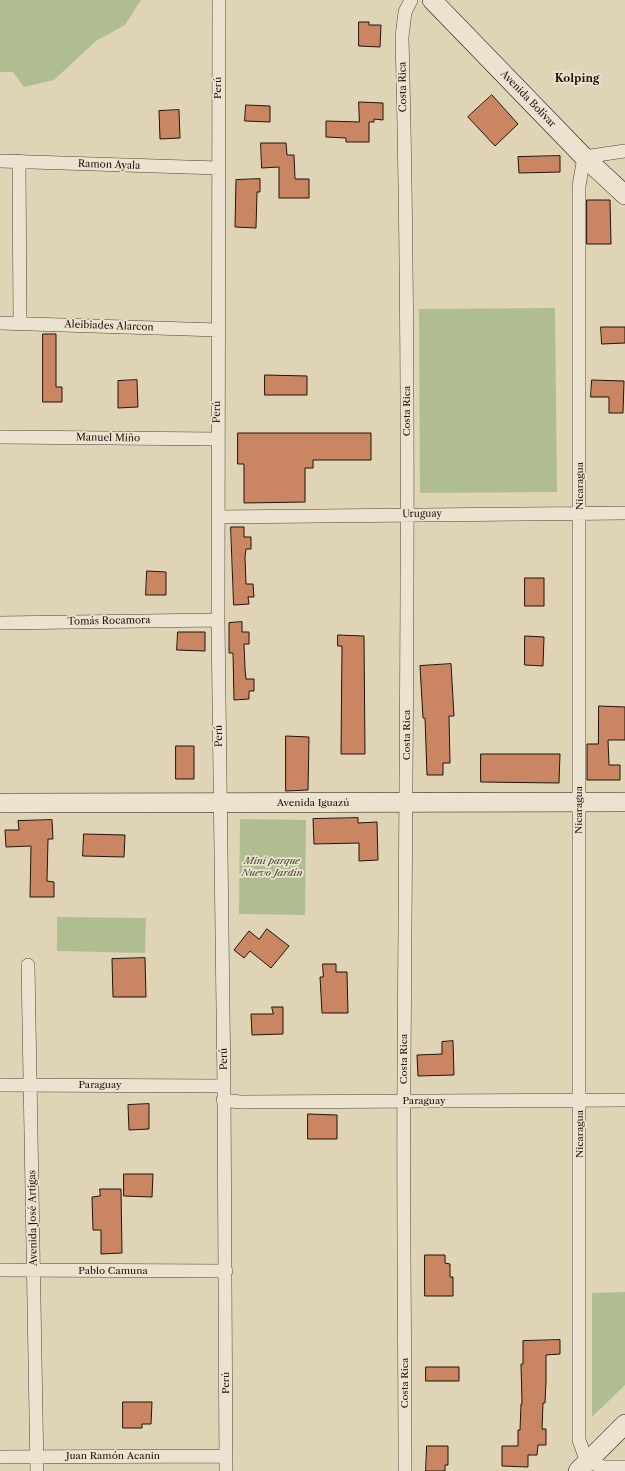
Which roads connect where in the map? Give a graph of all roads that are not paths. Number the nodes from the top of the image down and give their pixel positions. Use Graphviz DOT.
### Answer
graph roads {
  1 [pos="219,0"];
  2 [pos="411,0"];
  3 [pos="432,0"];
  4 [pos="625,151"];
  5 [pos="584,157"];
  6 [pos="0,161"];
  7 [pos="20,162"];
  8 [pos="218,168"];
  9 [pos="625,195"];
  10 [pos="0,323"];
  11 [pos="20,324"];
  12 [pos="218,330"];
  13 [pos="0,437"];
  14 [pos="217,439"];
  15 [pos="625,513"];
  16 [pos="407,514"];
  17 [pos="580,514"];
  18 [pos="218,517"];
  19 [pos="218,620"];
  20 [pos="0,623"];
  21 [pos="220,802"];
  22 [pos="578,802"];
  23 [pos="625,802"];
  24 [pos="0,803"];
  25 [pos="407,803"];
  26 [pos="28,965"];
  27 [pos="0,1085"];
  28 [pos="30,1085"];
  29 [pos="224,1086"];
  30 [pos="223,1100"];
  31 [pos="625,1100"];
  32 [pos="404,1101"];
  33 [pos="580,1101"];
  34 [pos="0,1270"];
  35 [pos="34,1270"];
  36 [pos="226,1271"];
  37 [pos="625,1424"];
  38 [pos="226,1456"];
  39 [pos="0,1457"];
  40 [pos="37,1457"];
  41 [pos="583,1466"];
  42 [pos="625,1467"];
  43 [pos="37,1471"];
  44 [pos="226,1471"];
  45 [pos="405,1471"];
  1 -- 8 [label="street, Perú"];
  2 -- 16 [label="street, Costa Rica"];
  3 -- 5 [label="main road, Avenida Bolívar"];
  4 -- 5 [label="street"];
  5 -- 9 [label="main road, Avenida Bolívar"];
  5 -- 17 [label="street, Nicaragua"];
  6 -- 7 [label="street, Ramon Ayala"];
  7 -- 8 [label="street, Ramon Ayala"];
  7 -- 11 [label="street"];
  8 -- 12 [label="street, Perú"];
  10 -- 11 [label="street, Aleibiades Alarcon"];
  11 -- 12 [label="street, Aleibiades Alarcon"];
  12 -- 14 [label="street, Perú"];
  13 -- 14 [label="street, Manuel Miño"];
  14 -- 18 [label="street, Perú"];
  15 -- 17 [label="street, Uruguay"];
  16 -- 17 [label="street, Uruguay"];
  16 -- 18 [label="street, Uruguay"];
  16 -- 25 [label="street, Costa Rica"];
  17 -- 22 [label="street, Nicaragua"];
  18 -- 19 [label="street, Perú"];
  19 -- 20 [label="street, Tomás Rocamora"];
  19 -- 21 [label="street, Perú"];
  21 -- 24 [label="main road, Avenida Iguazú"];
  21 -- 25 [label="main road, Avenida Iguazú"];
  21 -- 29 [label="street, Perú"];
  22 -- 23 [label="main road, Avenida Iguazú"];
  22 -- 25 [label="main road, Avenida Iguazú"];
  22 -- 33 [label="street, Nicaragua"];
  25 -- 32 [label="street, Costa Rica"];
  26 -- 28 [label="street, Avenida José Artigas"];
  27 -- 28 [label="street, Paraguay"];
  28 -- 29 [label="street, Paraguay"];
  28 -- 35 [label="street, Avenida José Artigas"];
  29 -- 30 [label="street, Perú"];
  30 -- 32 [label="street, Paraguay"];
  30 -- 36 [label="street, Perú"];
  31 -- 33 [label="street, Paraguay"];
  32 -- 33 [label="street, Paraguay"];
  32 -- 45 [label="street, Costa Rica"];
  33 -- 41 [label="street, Nicaragua"];
  34 -- 35 [label="street, Pablo Camuna"];
  35 -- 36 [label="street, Pablo Camuna"];
  35 -- 40 [label="street, Avenida José Artigas"];
  36 -- 38 [label="street, Perú"];
  37 -- 41 [label="main road"];
  38 -- 40 [label="street, Juan Ramón Acanin"];
  38 -- 44 [label="street, Perú"];
  39 -- 40 [label="street, Juan Ramón Acanin"];
  40 -- 43 [label="street, Avenida José Artigas"];
  41 -- 42 [label="street"];
}
